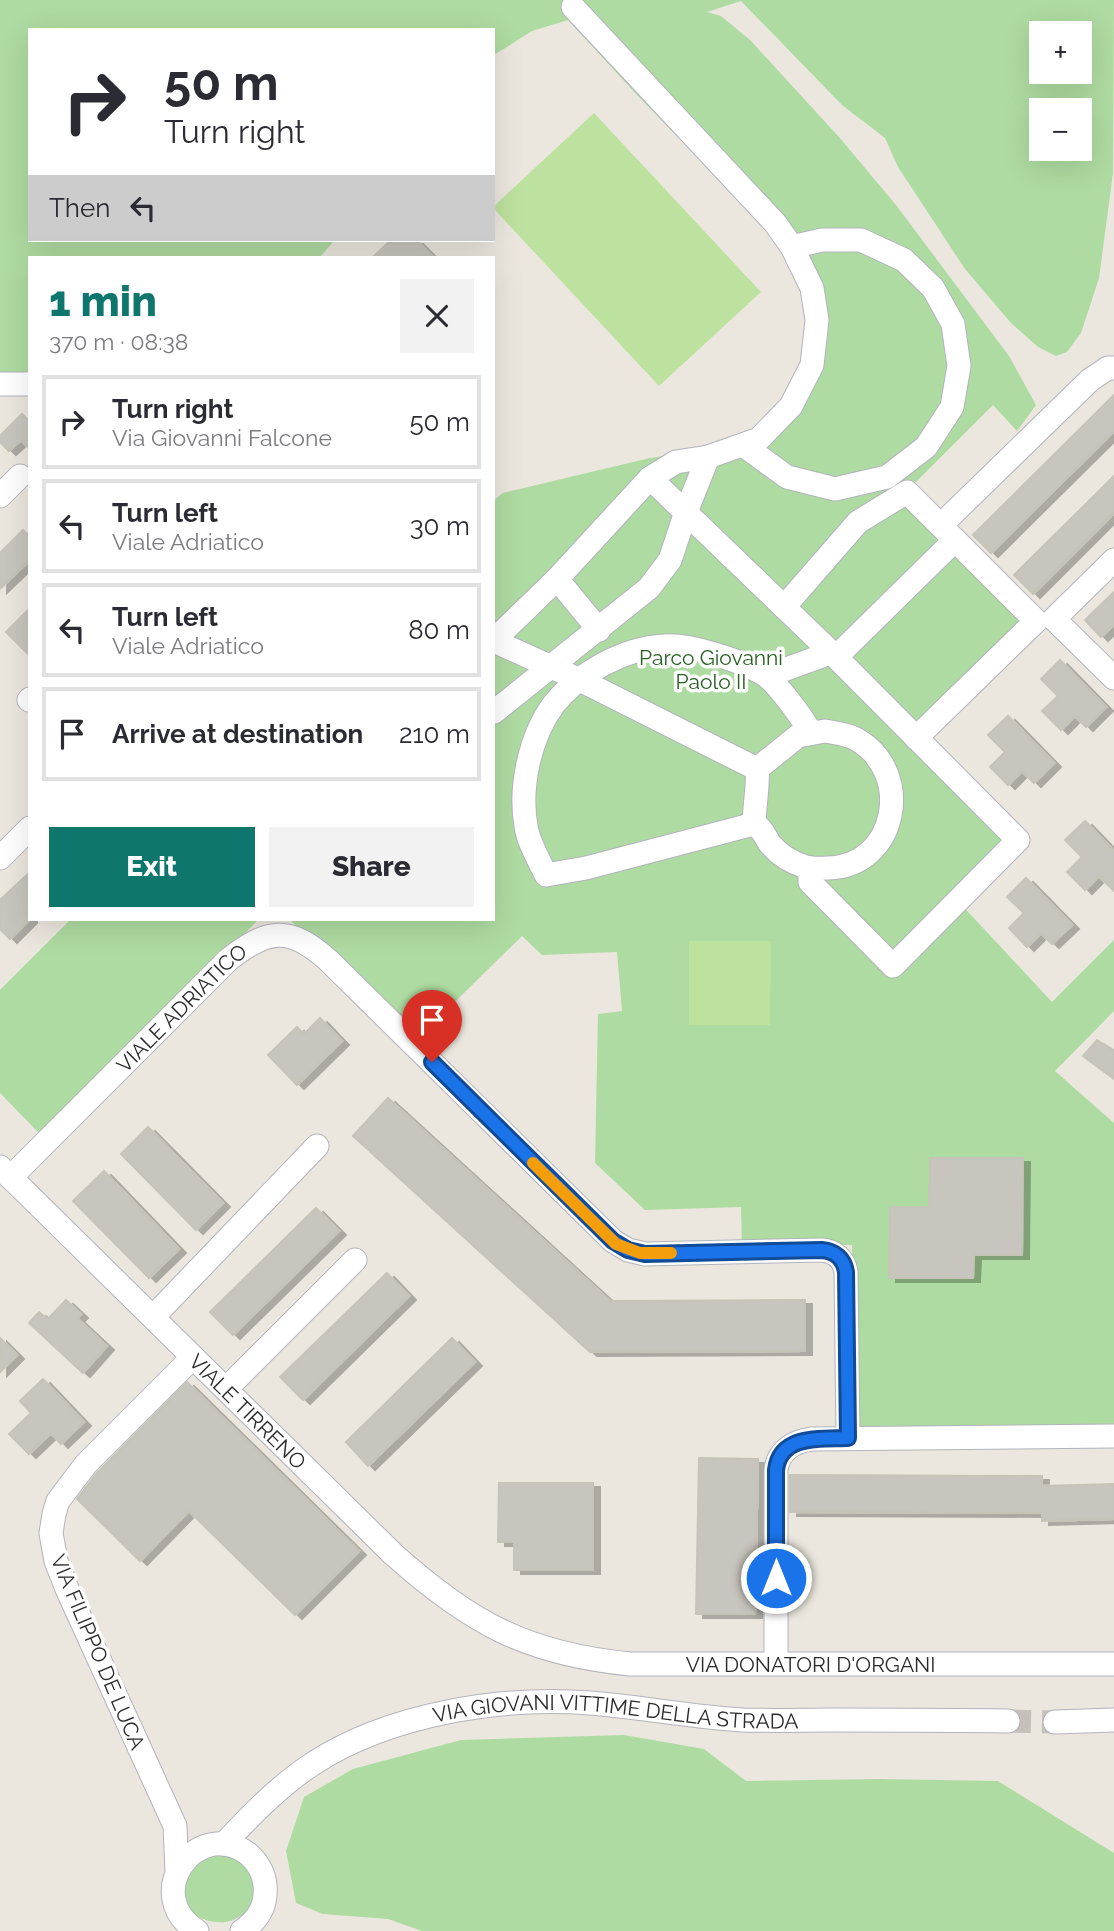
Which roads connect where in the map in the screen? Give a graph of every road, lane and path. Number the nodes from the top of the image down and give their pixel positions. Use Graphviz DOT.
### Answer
graph roads {
  1 [pos="573,7"];
  2 [pos="792,247"];
  3 [pos="1111,368"];
  4 [pos="0,384"];
  5 [pos="28,384"];
  6 [pos="743,445"];
  7 [pos="708,457"];
  8 [pos="20,476"];
  9 [pos="650,478"];
  10 [pos="0,496"];
  11 [pos="686,512"];
  12 [pos="948,533"];
  13 [pos="1114,560"];
  14 [pos="557,579"];
  15 [pos="783,607"];
  16 [pos="599,630"];
  17 [pos="495,639"];
  18 [pos="495,640"];
  19 [pos="833,655"];
  20 [pos="551,666"];
  21 [pos="767,676"];
  22 [pos="1114,678"];
  23 [pos="580,680"];
  24 [pos="495,711"];
  25 [pos="811,733"];
  26 [pos="916,738"];
  27 [pos="757,769"];
  28 [pos="754,824"];
  29 [pos="28,830"];
  30 [pos="0,858"];
  31 [pos="810,868"];
  32 [pos="317,1146"];
  33 [pos="5,1172"];
  34 [pos="355,1260"];
  35 [pos="153,1317"];
  36 [pos="193,1357"];
  37 [pos="226,1390"];
  38 [pos="1114,1436"];
  39 [pos="848,1438"];
  40 [pos="510,1637"];
  41 [pos="776,1663"];
  42 [pos="1114,1664"];
  43 [pos="1114,1720"];
  44 [pos="1008,1721"];
  45 [pos="1055,1722"];
  46 [pos="253,1813"];
  47 [pos="175,1826"];
  48 [pos="213,1846"];
  49 [pos="250,1855"];
  50 [pos="177,1872"];
  51 [pos="192,1929"];
  52 [pos="242,1931"];
  1 -- 2 [label="street"];
  2 -- 6 [label="street"];
  2 -- 6 [label="street"];
  3 -- 12 [label="street"];
  4 -- 5 [label="street"];
  6 -- 7 [label="street"];
  7 -- 9 [label="street"];
  7 -- 11 [label="street"];
  8 -- 10 [label="street"];
  9 -- 11 [label="street"];
  9 -- 14 [label="street"];
  11 -- 15 [label="street"];
  11 -- 16 [label="street"];
  12 -- 15 [label="street"];
  12 -- 19 [label="street"];
  12 -- 26 [label="street"];
  13 -- 22 [label="street"];
  14 -- 16 [label="street"];
  14 -- 17 [label="street"];
  15 -- 19 [label="street"];
  16 -- 20 [label="street"];
  18 -- 20 [label="street"];
  19 -- 21 [label="street"];
  19 -- 26 [label="street"];
  20 -- 23 [label="street"];
  20 -- 24 [label="street"];
  21 -- 23 [label="street"];
  21 -- 25 [label="street"];
  23 -- 27 [label="street"];
  23 -- 28 [label="street"];
  25 -- 27 [label="street"];
  25 -- 31 [label="street"];
  26 -- 31 [label="street"];
  27 -- 28 [label="street"];
  28 -- 31 [label="street"];
  29 -- 30 [label="street"];
  32 -- 35 [label="street"];
  33 -- 35 [label="street, VIALE TIRRENO"];
  33 -- 39 [label="street, VIALE ADRIATICO"];
  34 -- 37 [label="street"];
  35 -- 36 [label="street, VIALE TIRRENO"];
  36 -- 37 [label="street, VIALE TIRRENO"];
  36 -- 47 [label="street, VIA FILIPPO DE LUCA"];
  37 -- 40 [label="street, VIALE TIRRENO"];
  38 -- 39 [label="street"];
  39 -- 41 [label="street"];
  40 -- 41 [label="street, VIA DONATORI D'ORGANI"];
  41 -- 42 [label="street, VIA DONATORI D'ORGANI"];
  43 -- 45 [label="street"];
  44 -- 46 [label="street, VIA GIOVANI VITTIME DELLA STRADA"];
  46 -- 48 [label="street, VIA GIOVANI VITTIME DELLA STRADA"];
  46 -- 49 [label="street"];
  47 -- 48 [label="street"];
  47 -- 50 [label="street"];
  48 -- 49 [label="street"];
  48 -- 50 [label="street, VIA GIOVANI VITTIME DELLA STRADA"];
  49 -- 52 [label="street"];
  50 -- 51 [label="street"];
}
